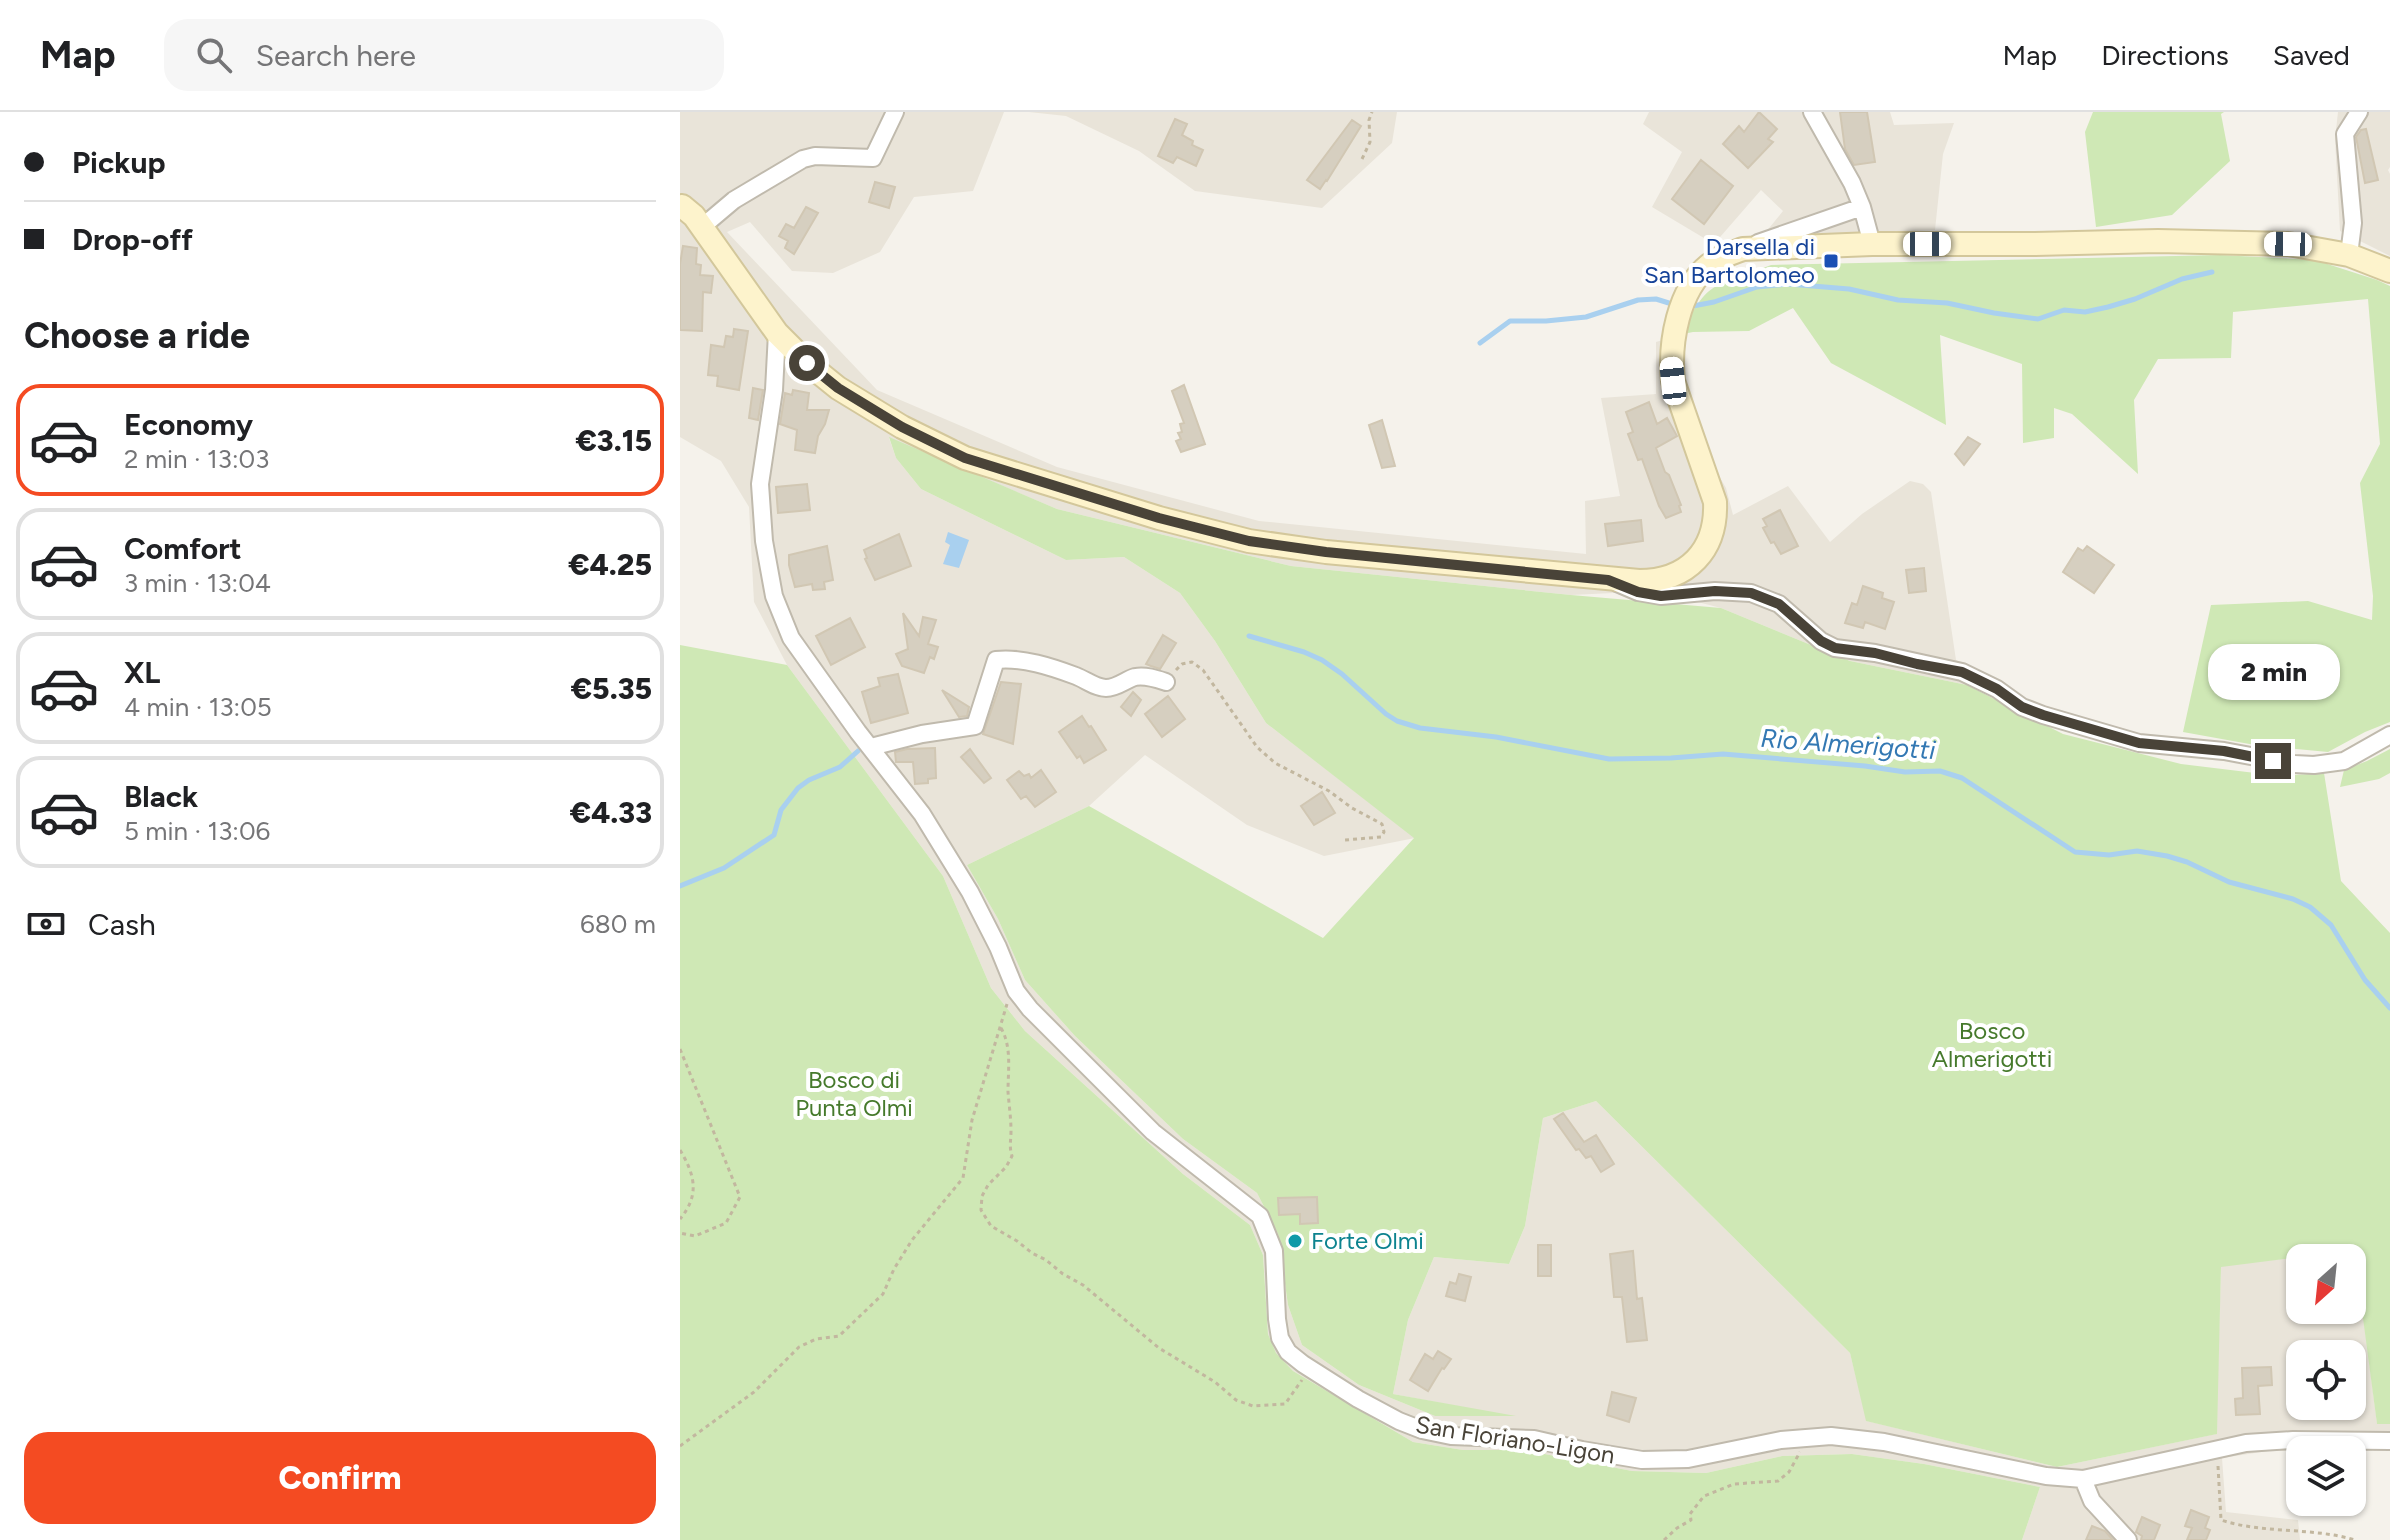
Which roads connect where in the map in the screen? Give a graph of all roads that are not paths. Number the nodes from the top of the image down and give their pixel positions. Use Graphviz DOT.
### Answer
graph roads {
  1 [pos="895,112"];
  2 [pos="1812,112"];
  3 [pos="2359,112"];
  4 [pos="1862,207"];
  5 [pos="686,215"];
  6 [pos="1872,244"];
  7 [pos="1743,249"];
  8 [pos="2349,255"];
  9 [pos="2390,271"];
  10 [pos="777,333"];
  11 [pos="1608,580"];
  12 [pos="1166,682"];
  13 [pos="2390,735"];
  14 [pos="871,747"];
  15 [pos="2390,1441"];
  16 [pos="2083,1479"];
  17 [pos="2128,1540"];
  1 -- 5 [label="street"];
  2 -- 4 [label="street"];
  3 -- 8 [label="street"];
  4 -- 6 [label="street"];
  4 -- 7 [label="street"];
  5 -- 10 [label="street"];
  6 -- 7 [label="street"];
  6 -- 8 [label="street"];
  7 -- 11 [label="street"];
  8 -- 9 [label="street"];
  10 -- 11 [label="street"];
  10 -- 14 [label="street, San Floriano-Ligon"];
  11 -- 13 [label="street"];
  12 -- 14 [label="street"];
  14 -- 16 [label="street, San Floriano-Ligon"];
  15 -- 16 [label="street, San Floriano-Ligon"];
  16 -- 17 [label="street"];
}
